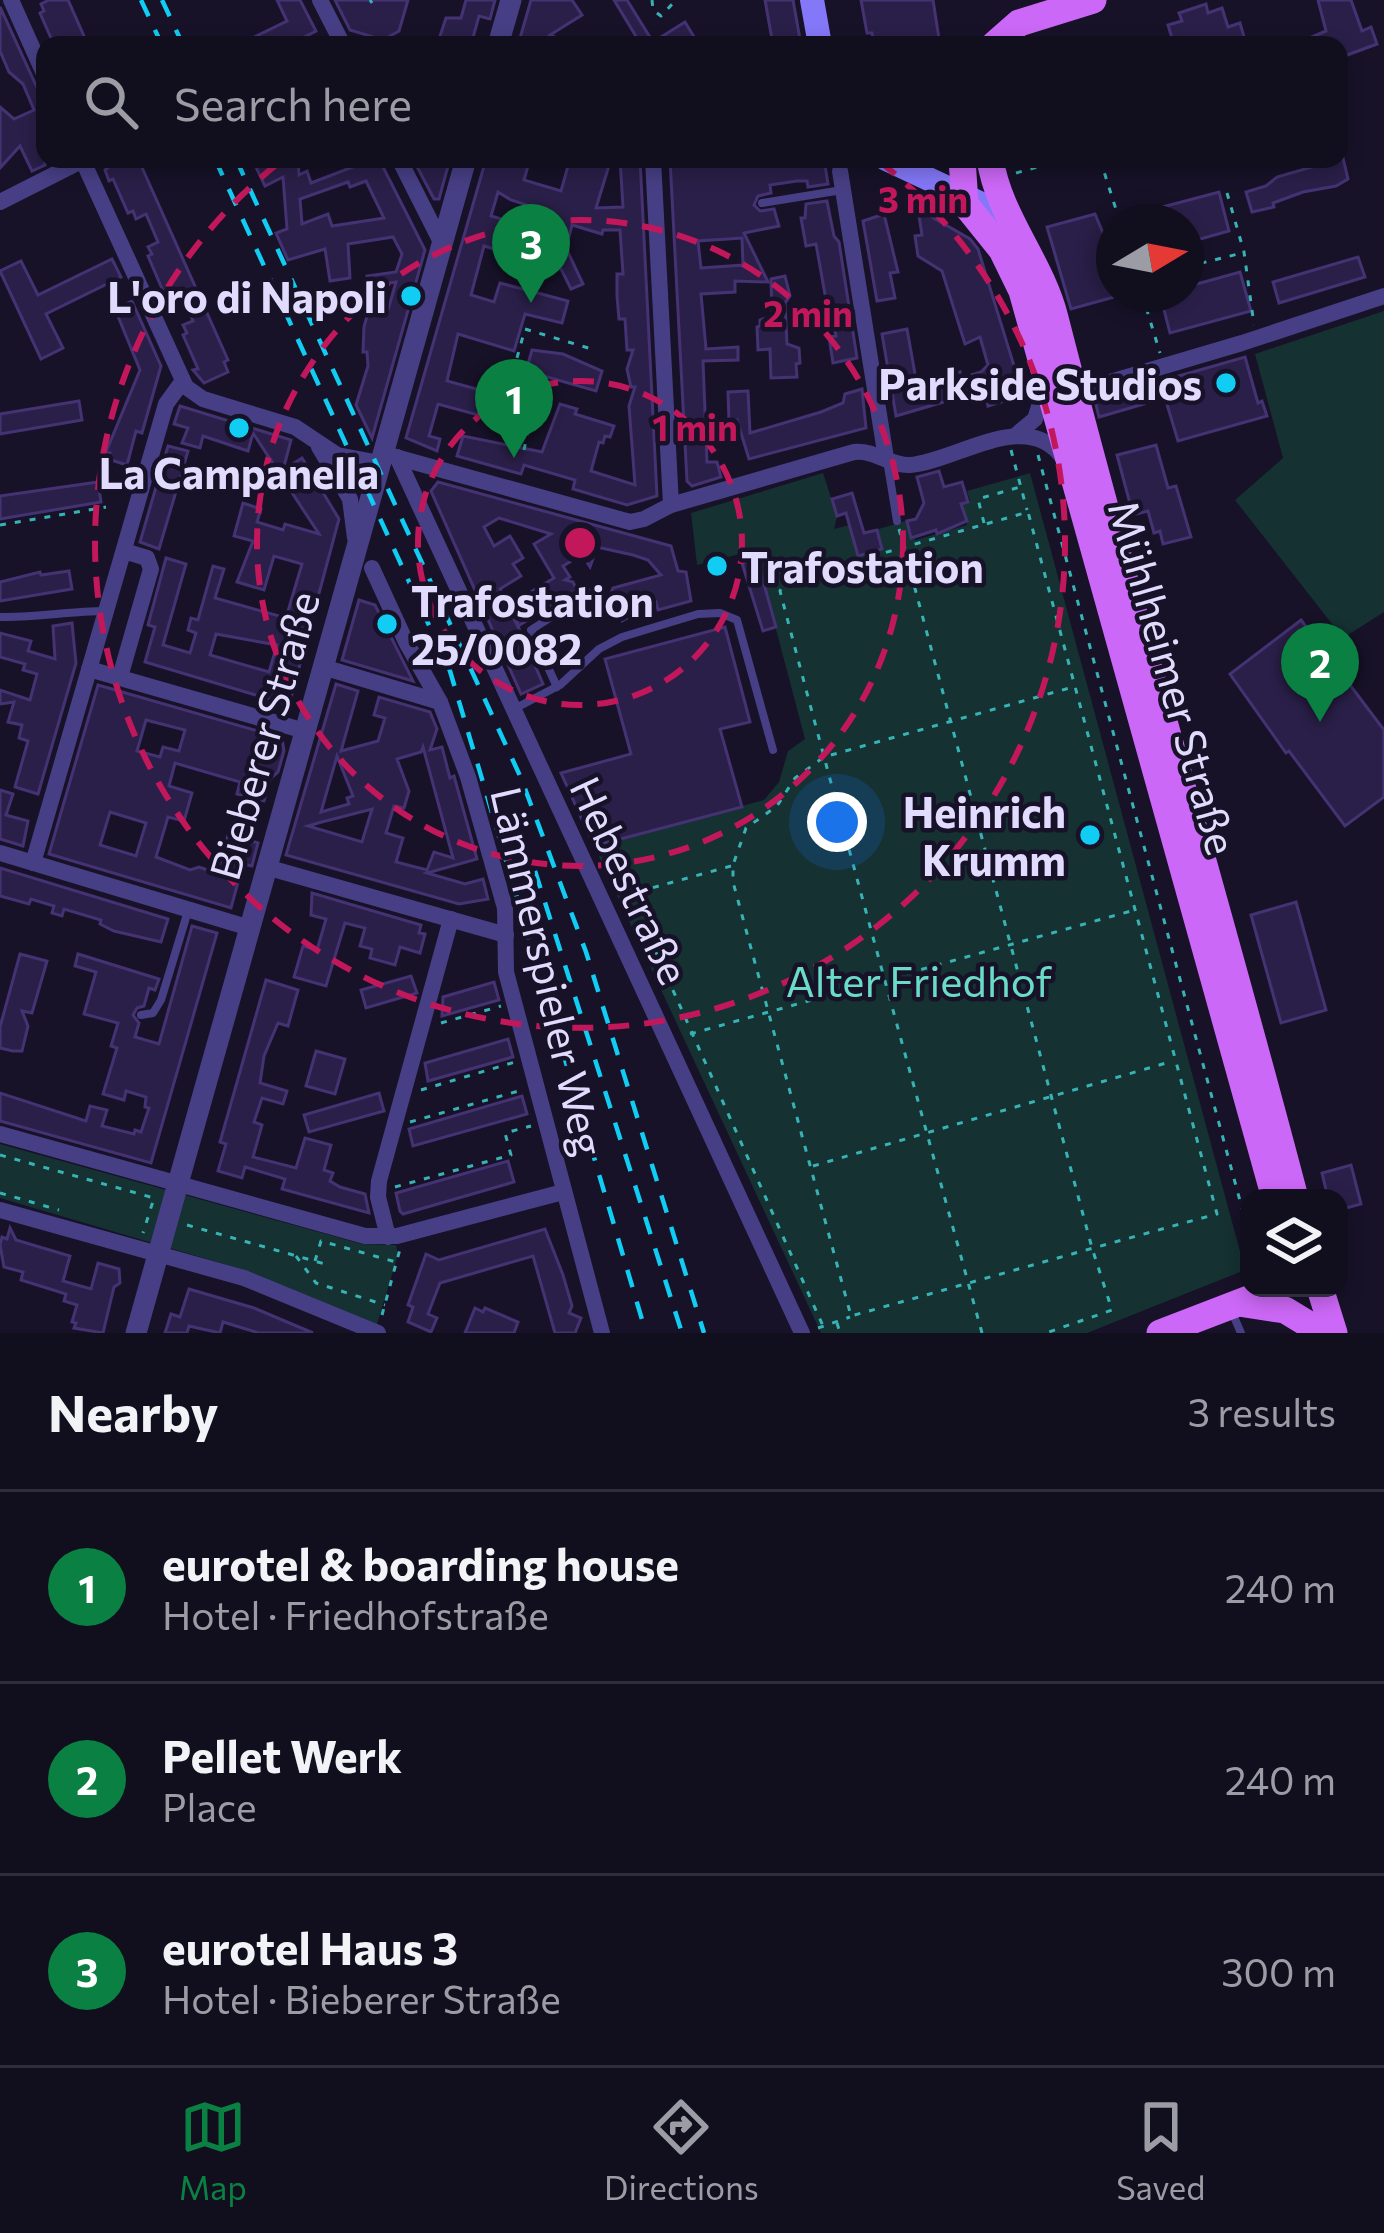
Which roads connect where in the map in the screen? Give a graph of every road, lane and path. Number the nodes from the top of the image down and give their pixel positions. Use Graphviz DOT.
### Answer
graph roads {
  1 [pos="11,0"];
  2 [pos="320,0"];
  3 [pos="511,0"];
  4 [pos="652,0"];
  5 [pos="676,0"];
  6 [pos="812,0"];
  7 [pos="822,0"];
  8 [pos="1093,0"];
  9 [pos="338,36"];
  10 [pos="501,36"];
  11 [pos="818,36"];
  12 [pos="828,36"];
  13 [pos="1004,36"];
  14 [pos="36,56"];
  15 [pos="67,168"];
  16 [pos="87,168"];
  17 [pos="404,168"];
  18 [pos="463,168"];
  19 [pos="653,168"];
  20 [pos="906,168"];
  21 [pos="962,168"];
  22 [pos="996,168"];
  23 [pos="997,168"];
  24 [pos="1103,168"];
  25 [pos="840,171"];
  26 [pos="843,190"];
  27 [pos="1227,193"];
  28 [pos="962,194"];
  29 [pos="0,202"];
  30 [pos="762,203"];
  31 [pos="1114,204"];
  32 [pos="1008,213"];
  33 [pos="442,244"];
  34 [pos="1244,252"];
  35 [pos="1204,262"];
  36 [pos="1384,296"];
  37 [pos="1148,312"];
  38 [pos="1256,339"];
  39 [pos="595,350"];
  40 [pos="1164,366"];
  41 [pos="182,382"];
  42 [pos="1060,387"];
  43 [pos="315,442"];
  44 [pos="1037,442"];
  45 [pos="1012,445"];
  46 [pos="524,450"];
  47 [pos="387,458"];
  48 [pos="886,458"];
  49 [pos="1073,481"];
  50 [pos="1022,487"];
  51 [pos="671,505"];
  52 [pos="106,508"];
  53 [pos="1028,512"];
  54 [pos="897,521"];
  55 [pos="0,525"];
  56 [pos="984,525"];
  57 [pos="903,548"];
  58 [pos="124,551"];
  59 [pos="363,562"];
  60 [pos="595,589"];
  61 [pos="106,610"];
  62 [pos="0,617"];
  63 [pos="323,667"];
  64 [pos="89,669"];
  65 [pos="120,677"];
  66 [pos="557,687"];
  67 [pos="1073,687"];
  68 [pos="440,702"];
  69 [pos="512,710"];
  70 [pos="949,723"];
  71 [pos="305,731"];
  72 [pos="773,750"];
  73 [pos="824,758"];
  74 [pos="0,853"];
  75 [pos="34,863"];
  76 [pos="733,865"];
  77 [pos="266,867"];
  78 [pos="188,910"];
  79 [pos="1132,910"];
  80 [pos="451,919"];
  81 [pos="250,928"];
  82 [pos="506,935"];
  83 [pos="1010,944"];
  84 [pos="885,980"];
  85 [pos="514,1002"];
  86 [pos="770,1011"];
  87 [pos="141,1015"];
  88 [pos="421,1028"];
  89 [pos="690,1034"];
  90 [pos="528,1058"];
  91 [pos="1174,1061"];
  92 [pos="536,1086"];
  93 [pos="401,1096"];
  94 [pos="1051,1096"];
  95 [pos="544,1122"];
  96 [pos="393,1127"];
  97 [pos="927,1132"];
  98 [pos="0,1134"];
  99 [pos="0,1155"];
  100 [pos="811,1166"];
  101 [pos="178,1183"];
  102 [pos="1273,1189"];
  103 [pos="1293,1189"];
  104 [pos="378,1192"];
  105 [pos="563,1192"];
  106 [pos="1240,1201"];
  107 [pos="0,1210"];
  108 [pos="180,1223"];
  109 [pos="143,1234"];
  110 [pos="392,1236"];
  111 [pos="1092,1248"];
  112 [pos="158,1254"];
  113 [pos="296,1256"];
  114 [pos="315,1261"];
  115 [pos="397,1263"];
  116 [pos="326,1264"];
  117 [pos="968,1283"];
  118 [pos="1305,1297"];
  119 [pos="1320,1297"];
  120 [pos="1232,1301"];
  121 [pos="385,1305"];
  122 [pos="851,1316"];
  123 [pos="836,1321"];
  124 [pos="380,1325"];
  125 [pos="814,1329"];
  126 [pos="1321,1331"];
  127 [pos="136,1333"];
  128 [pos="602,1333"];
  129 [pos="840,1333"];
  130 [pos="982,1333"];
  131 [pos="1046,1333"];
  132 [pos="1160,1333"];
  133 [pos="1240,1333"];
  1 -- 14 [label="street"];
  2 -- 9 [label="street"];
  3 -- 10 [label="street"];
  4 -- 5 [label="path"];
  6 -- 11 [label="main road"];
  7 -- 12 [label="main road"];
  8 -- 13 [label="main road"];
  15 -- 29 [label="street"];
  16 -- 41 [label="street"];
  17 -- 33 [label="street"];
  18 -- 33 [label="street, Bieberer Straße"];
  19 -- 51 [label="street"];
  20 -- 28 [label="main road"];
  21 -- 28 [label="main road"];
  22 -- 28 [label="main road"];
  23 -- 32 [label="main road, Mühlheimer Straße"];
  24 -- 31 [label="path"];
  25 -- 26 [label="street"];
  26 -- 30 [label="lane"];
  26 -- 48 [label="street"];
  27 -- 34 [label="path"];
  28 -- 32 [label="main road"];
  28 -- 42 [label="main road, Mühlheimer Straße"];
  32 -- 42 [label="main road, Mühlheimer Straße"];
  33 -- 47 [label="street, Bieberer Straße"];
  34 -- 35 [label="path"];
  34 -- 38 [label="path"];
  36 -- 38 [label="street"];
  37 -- 40 [label="path"];
  38 -- 40 [label="street"];
  39 -- 46 [label="path"];
  40 -- 42 [label="street"];
  41 -- 43 [label="street"];
  41 -- 58 [label="street"];
  42 -- 45 [label="street"];
  42 -- 49 [label="main road, Mühlheimer Straße"];
  42 -- 103 [label="main road, Mühlheimer Straße"];
  43 -- 47 [label="street"];
  43 -- 59 [label="street"];
  44 -- 106 [label="path"];
  45 -- 48 [label="street"];
  45 -- 49 [label="street"];
  45 -- 50 [label="path"];
  47 -- 51 [label="street"];
  47 -- 59 [label="street, Bieberer Straße"];
  47 -- 69 [label="street, Hebestraße"];
  48 -- 51 [label="street"];
  48 -- 54 [label="lane"];
  49 -- 102 [label="main road, Mühlheimer Straße"];
  50 -- 53 [label="path"];
  50 -- 56 [label="path"];
  52 -- 55 [label="path"];
  53 -- 56 [label="path"];
  53 -- 67 [label="path"];
  54 -- 57 [label="path"];
  56 -- 57 [label="path"];
  57 -- 70 [label="path"];
  57 -- 73 [label="path"];
  58 -- 61 [label="street"];
  58 -- 65 [label="street"];
  59 -- 63 [label="street, Bieberer Straße"];
  59 -- 68 [label="street, Lämmerspieler Weg"];
  60 -- 66 [label="lane"];
  61 -- 62 [label="lane"];
  61 -- 64 [label="street"];
  63 -- 68 [label="street"];
  63 -- 71 [label="street, Bieberer Straße"];
  64 -- 65 [label="street"];
  64 -- 75 [label="street"];
  65 -- 71 [label="street"];
  66 -- 69 [label="lane"];
  66 -- 72 [label="lane"];
  67 -- 70 [label="path"];
  67 -- 79 [label="path"];
  68 -- 82 [label="street, Lämmerspieler Weg"];
  69 -- 125 [label="street, Hebestraße"];
  70 -- 73 [label="path"];
  70 -- 83 [label="path"];
  71 -- 77 [label="street, Bieberer Straße"];
  73 -- 76 [label="path"];
  73 -- 84 [label="path"];
  74 -- 75 [label="street"];
  75 -- 78 [label="street"];
  76 -- 86 [label="path"];
  76 -- 89 [label="path"];
  77 -- 80 [label="street"];
  77 -- 81 [label="street, Bieberer Straße"];
  78 -- 81 [label="street"];
  78 -- 87 [label="lane"];
  79 -- 83 [label="path"];
  79 -- 91 [label="path"];
  80 -- 82 [label="street"];
  80 -- 88 [label="street"];
  81 -- 101 [label="street, Bieberer Straße"];
  82 -- 85 [label="street, Lämmerspieler Weg"];
  83 -- 84 [label="path"];
  83 -- 94 [label="path"];
  84 -- 86 [label="path"];
  84 -- 97 [label="path"];
  85 -- 88 [label="path"];
  85 -- 90 [label="street, Lämmerspieler Weg"];
  86 -- 89 [label="path"];
  86 -- 100 [label="path"];
  88 -- 93 [label="street"];
  89 -- 125 [label="path"];
  90 -- 92 [label="street, Lämmerspieler Weg"];
  90 -- 93 [label="path"];
  91 -- 94 [label="path"];
  91 -- 111 [label="path"];
  92 -- 95 [label="street, Lämmerspieler Weg"];
  92 -- 96 [label="path"];
  93 -- 96 [label="street"];
  94 -- 97 [label="path"];
  94 -- 111 [label="path"];
  95 -- 104 [label="path"];
  95 -- 105 [label="street, Lämmerspieler Weg"];
  96 -- 104 [label="street"];
  97 -- 100 [label="path"];
  97 -- 117 [label="path"];
  98 -- 101 [label="street"];
  99 -- 109 [label="path"];
  100 -- 122 [label="path"];
  101 -- 110 [label="street"];
  101 -- 112 [label="street, Bieberer Straße"];
  104 -- 110 [label="street"];
  105 -- 110 [label="street"];
  105 -- 128 [label="street, Lämmerspieler Weg"];
  107 -- 112 [label="street"];
  108 -- 113 [label="path"];
  110 -- 115 [label="path"];
  111 -- 117 [label="path"];
  111 -- 131 [label="path"];
  112 -- 124 [label="street"];
  112 -- 127 [label="street, Bieberer Straße"];
  113 -- 114 [label="path"];
  113 -- 121 [label="path"];
  114 -- 115 [label="path"];
  114 -- 116 [label="path"];
  115 -- 121 [label="path"];
  117 -- 122 [label="path"];
  117 -- 130 [label="path"];
  118 -- 126 [label="main road"];
  119 -- 126 [label="main road"];
  120 -- 126 [label="main road"];
  120 -- 132 [label="main road"];
  120 -- 133 [label="lane"];
  121 -- 124 [label="path"];
  122 -- 123 [label="path"];
  123 -- 125 [label="path"];
  123 -- 129 [label="path"];
}
